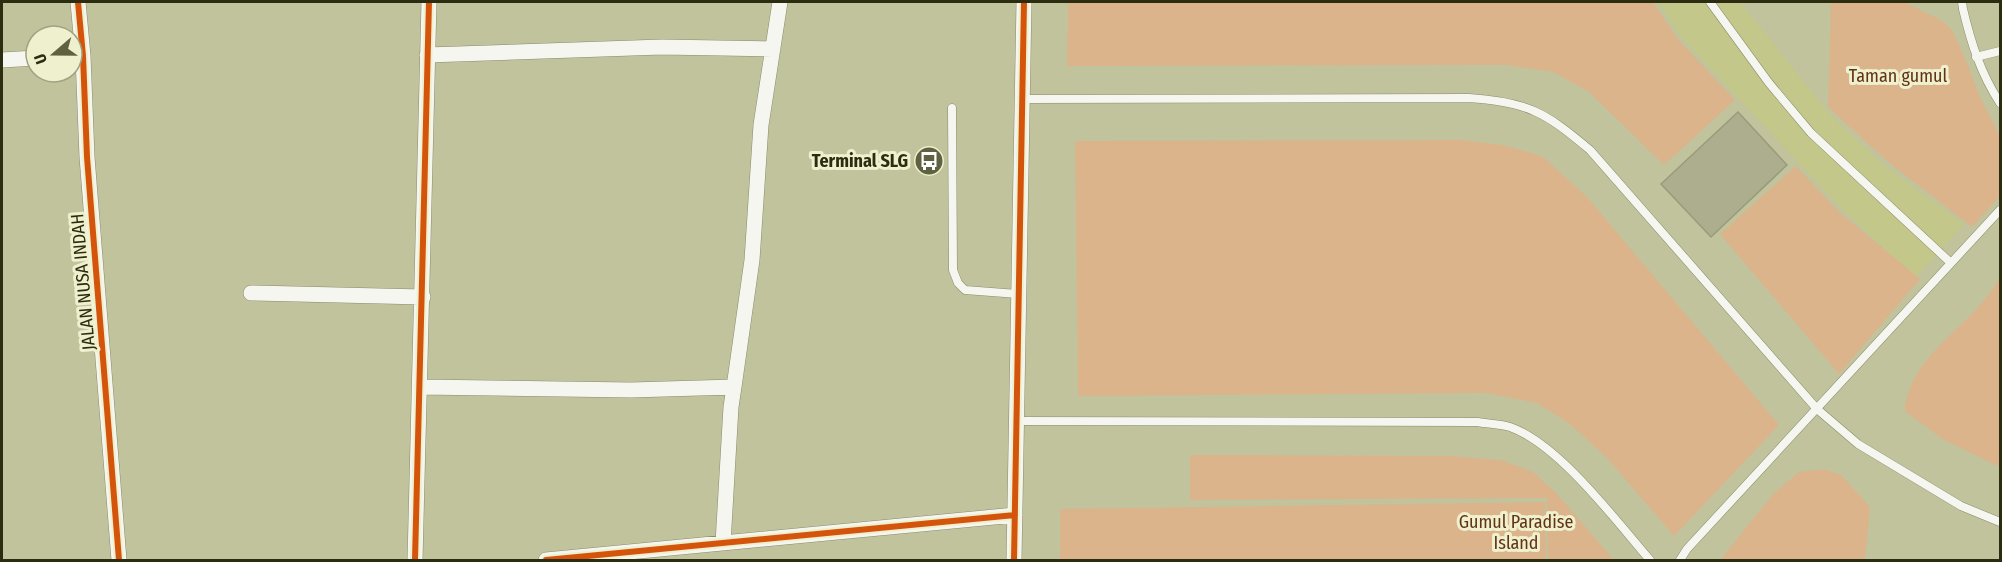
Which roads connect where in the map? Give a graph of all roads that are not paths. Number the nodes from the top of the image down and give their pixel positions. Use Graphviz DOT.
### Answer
graph roads {
  1 [pos="78,2"];
  2 [pos="429,2"];
  3 [pos="780,2"];
  4 [pos="1024,2"];
  5 [pos="1710,2"];
  6 [pos="1962,2"];
  7 [pos="78,24"];
  8 [pos="773,49"];
  9 [pos="2001,51"];
  10 [pos="427,55"];
  11 [pos="1976,57"];
  12 [pos="24,59"];
  13 [pos="2,60"];
  14 [pos="80,84"];
  15 [pos="1022,99"];
  16 [pos="2001,103"];
  17 [pos="951,108"];
  18 [pos="2001,210"];
  19 [pos="1951,263"];
  20 [pos="251,293"];
  21 [pos="1018,294"];
  22 [pos="423,297"];
  23 [pos="420,387"];
  24 [pos="734,387"];
  25 [pos="1817,409"];
  26 [pos="1016,421"];
  27 [pos="1015,515"];
  28 [pos="2001,522"];
  29 [pos="723,543"];
  30 [pos="119,561"];
  31 [pos="415,561"];
  32 [pos="546,561"];
  33 [pos="1014,561"];
  34 [pos="1650,561"];
  35 [pos="1680,561"];
  1 -- 7 [label="street, JALAN NUSA INDAH"];
  2 -- 10 [label="street"];
  3 -- 8 [label="street"];
  4 -- 15 [label="street"];
  5 -- 19 [label="lane"];
  6 -- 11 [label="lane"];
  8 -- 10 [label="street"];
  8 -- 24 [label="street"];
  9 -- 11 [label="lane"];
  10 -- 22 [label="street"];
  11 -- 16 [label="lane"];
  12 -- 13 [label="street"];
  14 -- 30 [label="street, JALAN NUSA INDAH"];
  15 -- 21 [label="street"];
  15 -- 25 [label="lane"];
  17 -- 21 [label="lane"];
  18 -- 19 [label="lane"];
  19 -- 25 [label="lane"];
  20 -- 22 [label="street"];
  21 -- 26 [label="street"];
  22 -- 23 [label="street"];
  23 -- 24 [label="street"];
  23 -- 31 [label="street"];
  24 -- 29 [label="street"];
  25 -- 28 [label="lane"];
  25 -- 35 [label="lane"];
  26 -- 27 [label="street"];
  26 -- 34 [label="lane"];
  27 -- 29 [label="street"];
  27 -- 33 [label="street"];
  29 -- 32 [label="street"];
}
